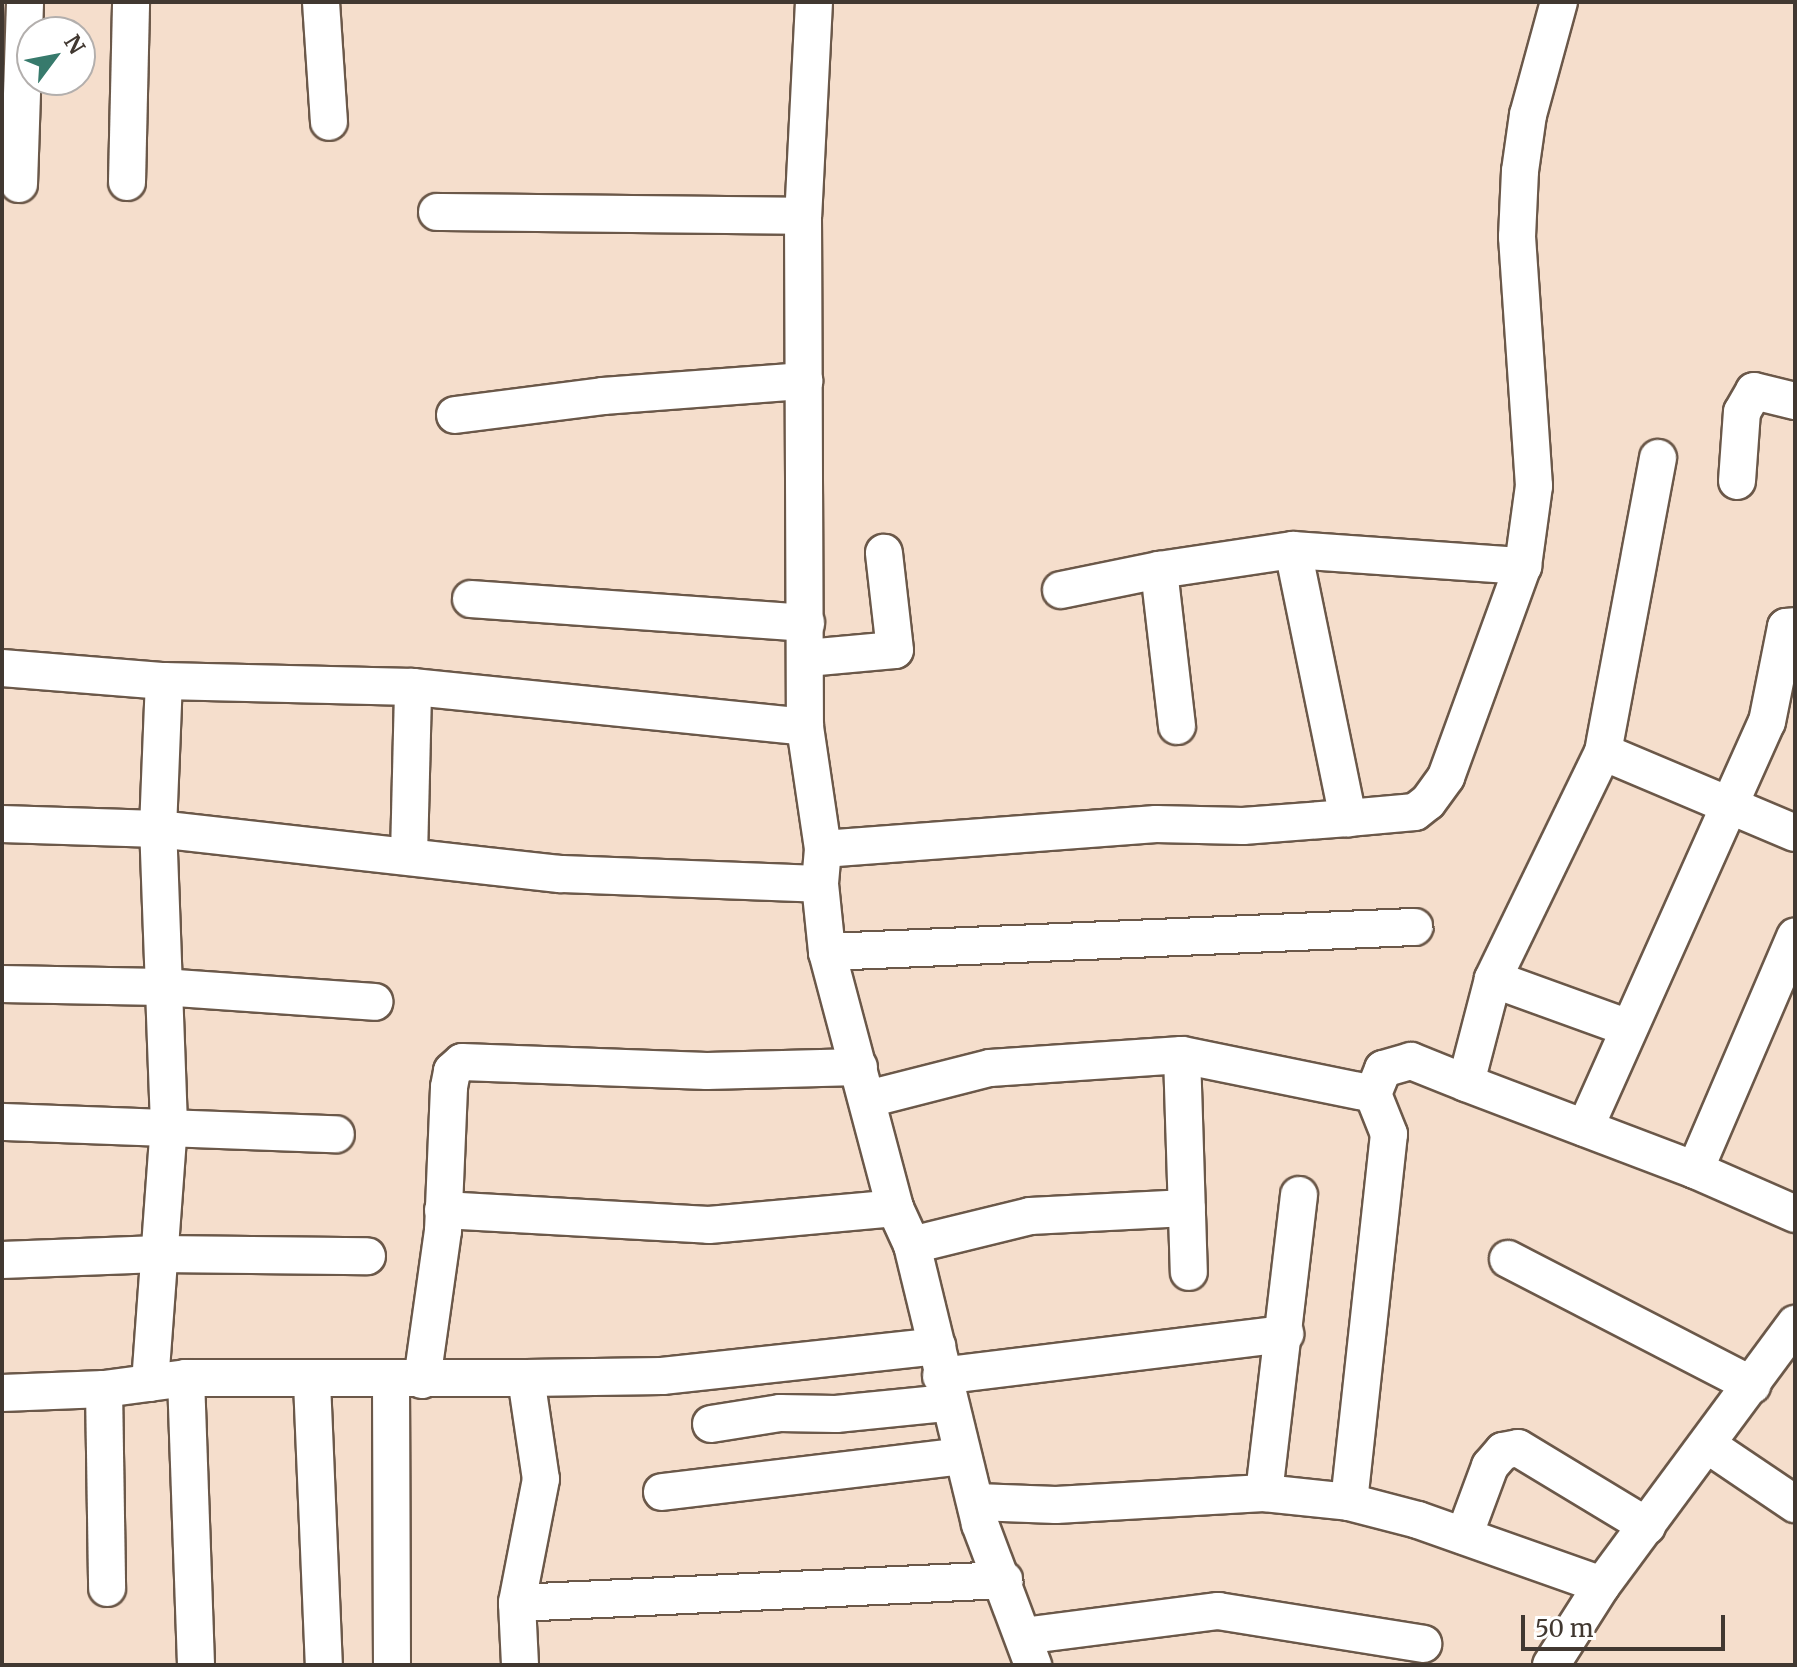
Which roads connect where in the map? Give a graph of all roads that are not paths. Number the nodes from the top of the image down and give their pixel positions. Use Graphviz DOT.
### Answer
graph roads {
  1 [pos="25,2"];
  2 [pos="131,2"];
  3 [pos="321,2"];
  4 [pos="814,2"];
  5 [pos="1559,2"];
  6 [pos="329,122"];
  7 [pos="127,182"];
  8 [pos="19,184"];
  9 [pos="437,212"];
  10 [pos="803,216"];
  11 [pos="804,381"];
  12 [pos="1795,401"];
  13 [pos="455,415"];
  14 [pos="1658,458"];
  15 [pos="1737,481"];
  16 [pos="1293,550"];
  17 [pos="884,553"];
  18 [pos="1523,566"];
  19 [pos="1159,570"];
  20 [pos="1061,590"];
  21 [pos="471,599"];
  22 [pos="1795,626"];
  23 [pos="806,640"];
  24 [pos="2,668"];
  25 [pos="164,681"];
  26 [pos="413,687"];
  27 [pos="1177,726"];
  28 [pos="805,727"];
  29 [pos="1603,752"];
  30 [pos="1731,808"];
  31 [pos="1348,818"];
  32 [pos="2,824"];
  33 [pos="158,829"];
  34 [pos="1795,833"];
  35 [pos="409,856"];
  36 [pos="821,867"];
  37 [pos="1414,927"];
  38 [pos="1795,937"];
  39 [pos="827,952"];
  40 [pos="1493,979"];
  41 [pos="2,984"];
  42 [pos="162,987"];
  43 [pos="374,1002"];
  44 [pos="1628,1028"];
  45 [pos="1182,1055"];
  46 [pos="863,1083"];
  47 [pos="1466,1083"];
  48 [pos="1373,1094"];
  49 [pos="2,1122"];
  50 [pos="169,1125"];
  51 [pos="1585,1128"];
  52 [pos="336,1134"];
  53 [pos="1695,1170"];
  54 [pos="1299,1195"];
  55 [pos="895,1208"];
  56 [pos="1187,1208"];
  57 [pos="443,1210"];
  58 [pos="1795,1214"];
  59 [pos="912,1245"];
  60 [pos="159,1254"];
  61 [pos="367,1256"];
  62 [pos="1508,1259"];
  63 [pos="2,1260"];
  64 [pos="1189,1272"];
  65 [pos="1795,1324"];
  66 [pos="1285,1334"];
  67 [pos="942,1375"];
  68 [pos="186,1378"];
  69 [pos="526,1378"];
  70 [pos="407,1380"];
  71 [pos="312,1382"];
  72 [pos="150,1383"];
  73 [pos="1752,1385"];
  74 [pos="104,1389"];
  75 [pos="2,1393"];
  76 [pos="711,1424"];
  77 [pos="1709,1446"];
  78 [pos="962,1456"];
  79 [pos="662,1492"];
  80 [pos="1264,1493"];
  81 [pos="976,1502"];
  82 [pos="1349,1502"];
  83 [pos="1795,1504"];
  84 [pos="1647,1526"];
  85 [pos="1464,1536"];
  86 [pos="1004,1580"];
  87 [pos="1602,1585"];
  88 [pos="107,1588"];
  89 [pos="517,1603"];
  90 [pos="1423,1644"];
  91 [pos="1028,1650"];
  92 [pos="196,1665"];
  93 [pos="324,1665"];
  94 [pos="392,1665"];
  95 [pos="520,1665"];
  96 [pos="1551,1665"];
  1 -- 8 [label="street"];
  2 -- 7 [label="street"];
  3 -- 6 [label="street"];
  4 -- 10 [label="street"];
  5 -- 18 [label="street"];
  9 -- 10 [label="street"];
  10 -- 11 [label="street"];
  11 -- 13 [label="street"];
  11 -- 23 [label="street"];
  12 -- 15 [label="street"];
  14 -- 29 [label="street"];
  16 -- 18 [label="street"];
  16 -- 19 [label="street"];
  16 -- 31 [label="street"];
  17 -- 23 [label="street"];
  18 -- 31 [label="street"];
  19 -- 20 [label="street"];
  19 -- 27 [label="street"];
  21 -- 23 [label="street"];
  22 -- 30 [label="street"];
  23 -- 28 [label="street"];
  24 -- 25 [label="street"];
  25 -- 26 [label="street"];
  25 -- 33 [label="street"];
  26 -- 28 [label="street"];
  26 -- 35 [label="street"];
  28 -- 36 [label="street"];
  29 -- 30 [label="street"];
  29 -- 40 [label="street"];
  30 -- 34 [label="street"];
  30 -- 44 [label="street"];
  31 -- 36 [label="street"];
  32 -- 33 [label="street"];
  33 -- 35 [label="street"];
  33 -- 42 [label="street"];
  35 -- 36 [label="street"];
  36 -- 39 [label="street"];
  37 -- 39 [label="street"];
  38 -- 53 [label="street"];
  39 -- 46 [label="street"];
  40 -- 44 [label="street"];
  40 -- 47 [label="street"];
  41 -- 42 [label="street"];
  42 -- 43 [label="street"];
  42 -- 50 [label="street"];
  44 -- 51 [label="street"];
  45 -- 46 [label="street"];
  45 -- 48 [label="street"];
  45 -- 56 [label="street"];
  46 -- 55 [label="street"];
  46 -- 57 [label="street"];
  47 -- 48 [label="street"];
  47 -- 51 [label="street"];
  48 -- 82 [label="street"];
  49 -- 50 [label="street"];
  50 -- 52 [label="street"];
  50 -- 60 [label="street"];
  51 -- 53 [label="street"];
  53 -- 58 [label="street"];
  54 -- 66 [label="street"];
  55 -- 57 [label="street"];
  55 -- 59 [label="street"];
  56 -- 59 [label="street"];
  56 -- 64 [label="street"];
  57 -- 70 [label="street"];
  59 -- 67 [label="street"];
  60 -- 61 [label="street"];
  60 -- 63 [label="street"];
  60 -- 72 [label="street"];
  62 -- 73 [label="street"];
  65 -- 73 [label="street"];
  66 -- 67 [label="street"];
  66 -- 80 [label="street"];
  67 -- 69 [label="street"];
  67 -- 76 [label="street"];
  67 -- 78 [label="street"];
  68 -- 71 [label="street"];
  68 -- 72 [label="street"];
  68 -- 92 [label="street"];
  69 -- 70 [label="street"];
  69 -- 89 [label="street"];
  70 -- 71 [label="street"];
  70 -- 94 [label="street"];
  71 -- 93 [label="street"];
  72 -- 74 [label="street"];
  73 -- 77 [label="street"];
  74 -- 75 [label="street"];
  74 -- 88 [label="street"];
  77 -- 83 [label="street"];
  77 -- 84 [label="street"];
  78 -- 79 [label="street"];
  78 -- 81 [label="street"];
  80 -- 81 [label="street"];
  80 -- 82 [label="street"];
  81 -- 86 [label="street"];
  82 -- 85 [label="street"];
  84 -- 85 [label="street"];
  84 -- 87 [label="street"];
  85 -- 87 [label="street"];
  86 -- 89 [label="street"];
  86 -- 91 [label="street"];
  87 -- 96 [label="street"];
  89 -- 95 [label="street"];
  90 -- 91 [label="street"];
}
